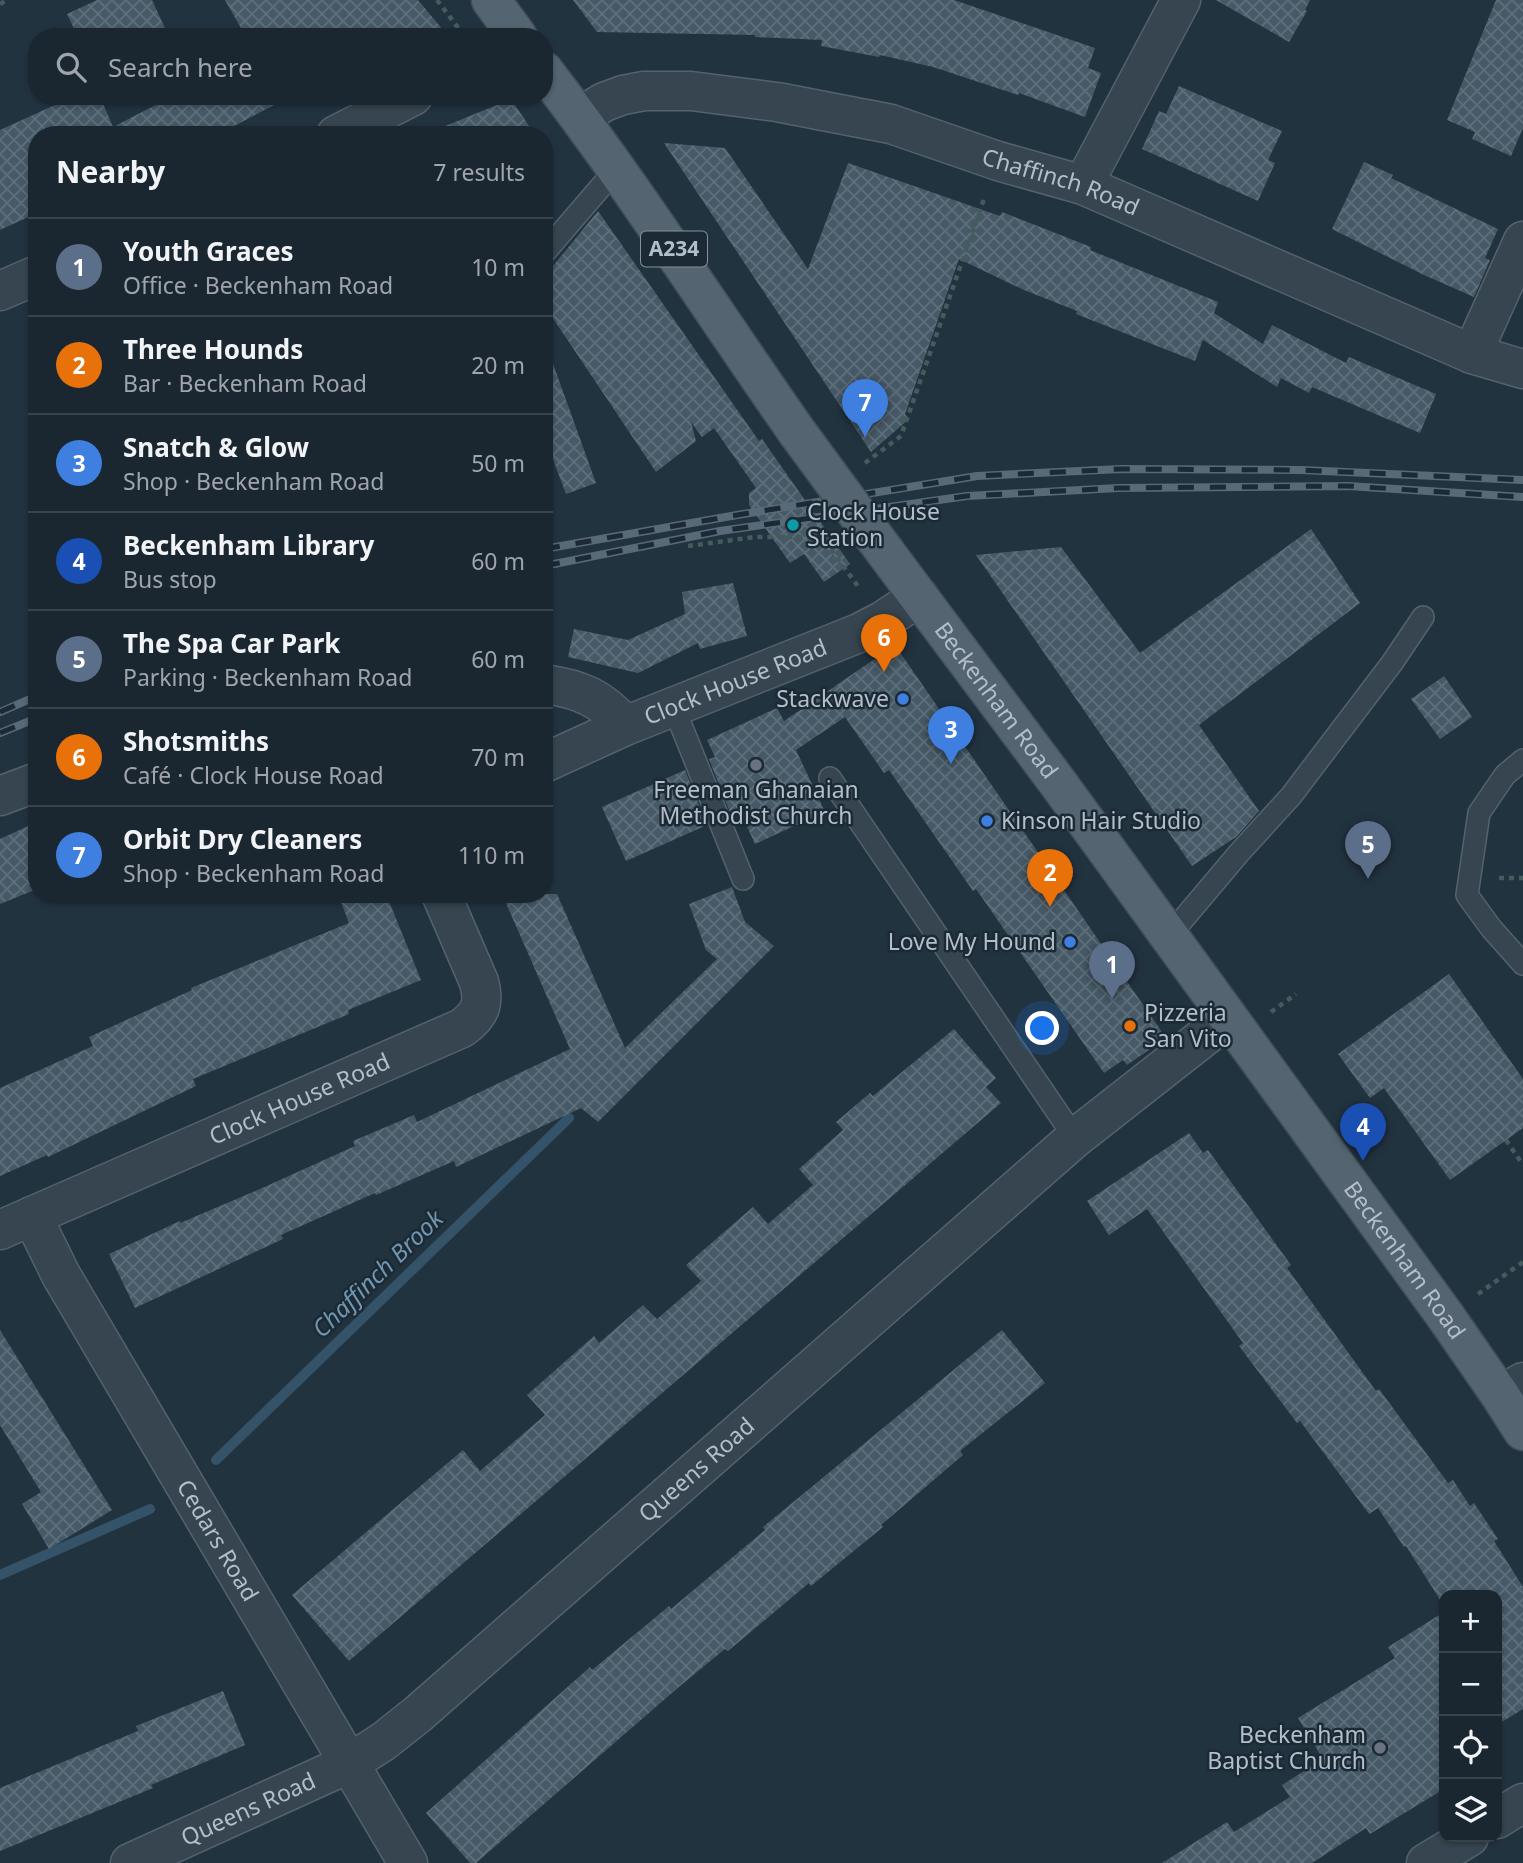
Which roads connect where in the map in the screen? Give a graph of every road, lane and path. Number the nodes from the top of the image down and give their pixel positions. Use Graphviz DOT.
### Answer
graph roads {
  1 [pos="7,0"];
  2 [pos="437,0"];
  3 [pos="491,0"];
  4 [pos="1181,0"];
  5 [pos="0,4"];
  6 [pos="458,28"];
  7 [pos="511,28"];
  8 [pos="553,82"];
  9 [pos="396,105"];
  10 [pos="580,117"];
  11 [pos="354,126"];
  12 [pos="998,161"];
  13 [pos="617,168"];
  14 [pos="1083,185"];
  15 [pos="1523,241"];
  16 [pos="553,243"];
  17 [pos="28,279"];
  18 [pos="0,291"];
  19 [pos="1472,354"];
  20 [pos="1523,369"];
  21 [pos="858,468"];
  22 [pos="688,546"];
  23 [pos="919,597"];
  24 [pos="1423,617"];
  25 [pos="872,626"];
  26 [pos="553,685"];
  27 [pos="674,708"];
  28 [pos="625,726"];
  29 [pos="553,759"];
  30 [pos="1523,760"];
  31 [pos="830,778"];
  32 [pos="28,785"];
  33 [pos="0,796"];
  34 [pos="743,879"];
  35 [pos="445,903"];
  36 [pos="1169,936"];
  37 [pos="1523,964"];
  38 [pos="1228,1018"];
  39 [pos="1075,1138"];
  40 [pos="1506,1140"];
  41 [pos="1523,1164"];
  42 [pos="16,1223"];
  43 [pos="1523,1262"];
  44 [pos="1446,1317"];
  45 [pos="1512,1388"];
  46 [pos="1523,1431"];
  47 [pos="350,1763"];
  48 [pos="1523,1803"];
  49 [pos="1502,1816"];
  50 [pos="1461,1842"];
  51 [pos="130,1863"];
  52 [pos="408,1863"];
  53 [pos="1426,1863"];
  1 -- 5 [label="path"];
  2 -- 6 [label="path"];
  3 -- 7 [label="main road"];
  4 -- 14 [label="street"];
  8 -- 10 [label="main road, Beckenham Road / A234"];
  9 -- 11 [label="street"];
  10 -- 12 [label="street, Chaffinch Road"];
  10 -- 13 [label="main road, Beckenham Road / A234"];
  12 -- 14 [label="street, Chaffinch Road"];
  12 -- 21 [label="path"];
  13 -- 16 [label="lane"];
  13 -- 23 [label="main road, Beckenham Road / A234, bridge"];
  14 -- 19 [label="street, Chaffinch Road"];
  15 -- 19 [label="street"];
  17 -- 18 [label="street"];
  19 -- 20 [label="street, Chaffinch Road"];
  22 -- 25 [label="path"];
  23 -- 25 [label="street, Clock House Road"];
  23 -- 36 [label="main road, Beckenham Road / A234"];
  24 -- 36 [label="lane"];
  25 -- 27 [label="street, Clock House Road"];
  26 -- 28 [label="street, Clock House Road"];
  27 -- 28 [label="street, Clock House Road"];
  27 -- 34 [label="lane"];
  28 -- 29 [label="street, Clock House Road"];
  30 -- 37 [label="lane"];
  31 -- 39 [label="lane"];
  32 -- 33 [label="street"];
  35 -- 42 [label="street, Clock House Road"];
  36 -- 38 [label="main road, Beckenham Road / A234"];
  38 -- 39 [label="street, Queens Road"];
  38 -- 44 [label="main road, Beckenham Road / A234"];
  39 -- 47 [label="street, Queens Road"];
  40 -- 41 [label="path"];
  42 -- 47 [label="street, Cedars Road"];
  43 -- 44 [label="path"];
  44 -- 45 [label="main road, Beckenham Road / A234"];
  45 -- 46 [label="main road, Beckenham Road / A234"];
  47 -- 51 [label="street, Queens Road"];
  47 -- 52 [label="street, Cedars Road"];
  48 -- 49 [label="street"];
  50 -- 53 [label="street"];
}
